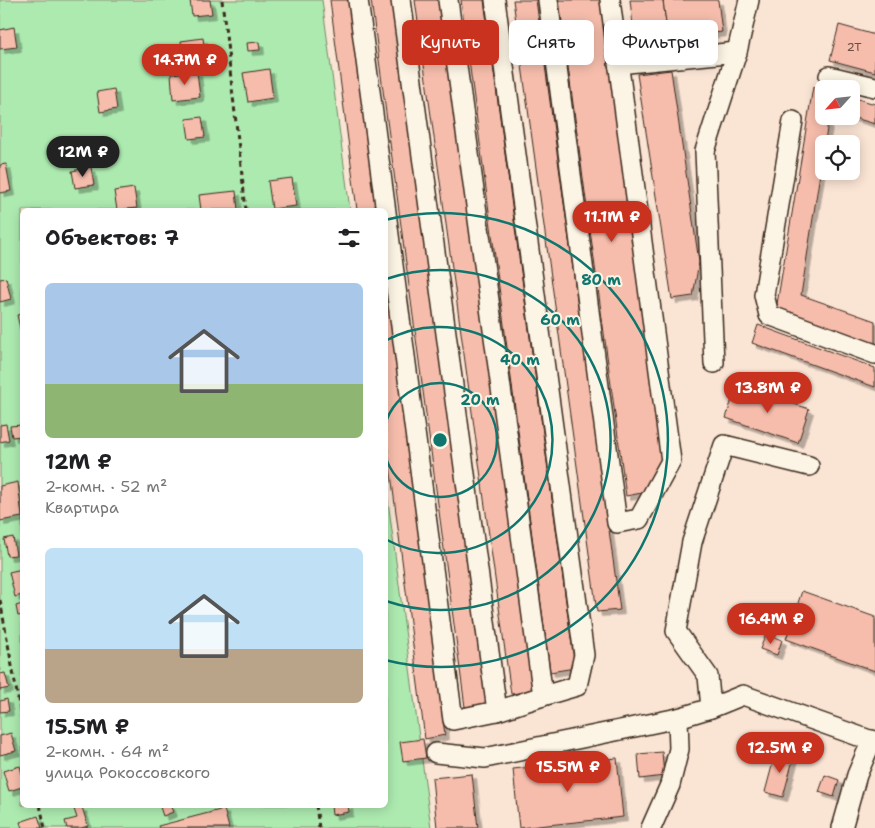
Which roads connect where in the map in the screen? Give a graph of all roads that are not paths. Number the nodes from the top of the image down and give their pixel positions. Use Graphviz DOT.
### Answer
graph roads {
  1 [pos="358,0"];
  2 [pos="401,0"];
  3 [pos="448,0"];
  4 [pos="495,0"];
  5 [pos="548,0"];
  6 [pos="610,0"];
  7 [pos="749,0"];
  8 [pos="612,20"];
  9 [pos="737,52"];
  10 [pos="718,54"];
  11 [pos="618,65"];
  12 [pos="829,76"];
  13 [pos="875,87"];
  14 [pos="793,121"];
  15 [pos="385,208"];
  16 [pos="388,227"];
  17 [pos="875,354"];
  18 [pos="714,363"];
  19 [pos="809,466"];
  20 [pos="543,696"];
  21 [pos="711,708"];
  22 [pos="497,711"];
  23 [pos="678,718"];
  24 [pos="873,741"];
  25 [pos="436,753"];
  26 [pos="652,828"];
  27 [pos="842,828"];
  1 -- 15 [label="street"];
  2 -- 22 [label="street"];
  3 -- 20 [label="street"];
  4 -- 20 [label="street"];
  5 -- 11 [label="street"];
  6 -- 8 [label="street"];
  7 -- 9 [label="street"];
  9 -- 10 [label="street"];
  9 -- 18 [label="street"];
  12 -- 13 [label="street"];
  14 -- 17 [label="street"];
  16 -- 22 [label="street"];
  19 -- 21 [label="street"];
  20 -- 22 [label="street"];
  21 -- 23 [label="street"];
  21 -- 24 [label="street"];
  23 -- 25 [label="street"];
  23 -- 26 [label="street"];
  24 -- 27 [label="street"];
}
